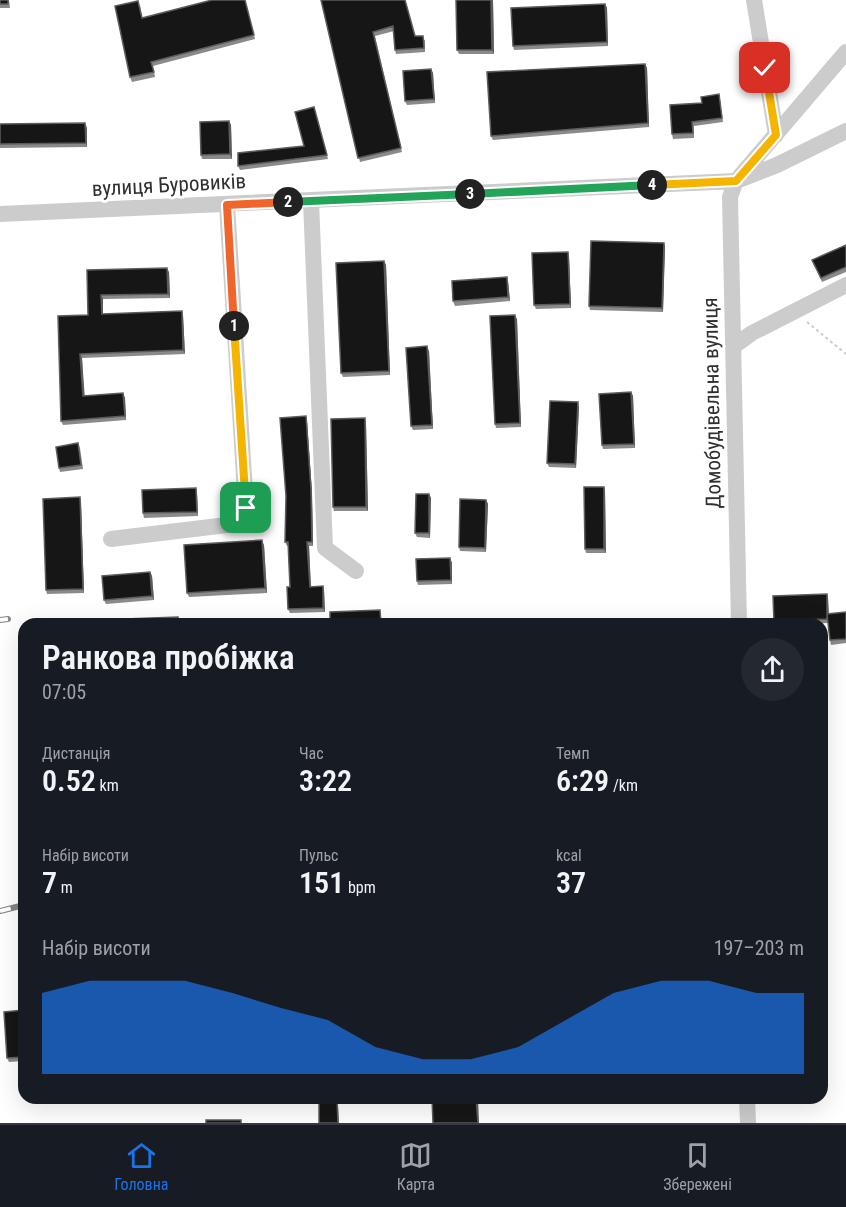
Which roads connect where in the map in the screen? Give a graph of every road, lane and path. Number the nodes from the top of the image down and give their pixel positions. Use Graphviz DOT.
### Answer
graph roads {
  1 [pos="754,0"];
  2 [pos="846,52"];
  3 [pos="846,131"];
  4 [pos="776,135"];
  5 [pos="736,181"];
  6 [pos="311,201"];
  7 [pos="227,205"];
  8 [pos="0,214"];
  9 [pos="846,285"];
  10 [pos="805,321"];
  11 [pos="734,346"];
  12 [pos="846,354"];
  13 [pos="111,538"];
  14 [pos="356,571"];
  15 [pos="739,618"];
  16 [pos="747,1104"];
  17 [pos="748,1123"];
  1 -- 4 [label="street"];
  2 -- 4 [label="street"];
  3 -- 5 [label="street, вулиця Буровиків"];
  4 -- 5 [label="street"];
  5 -- 6 [label="street, вулиця Буровиків"];
  5 -- 11 [label="street, Домобудівельна вулиця"];
  6 -- 7 [label="street, вулиця Буровиків"];
  6 -- 14 [label="street"];
  7 -- 8 [label="street, вулиця Буровиків"];
  7 -- 13 [label="street"];
  9 -- 11 [label="street"];
  10 -- 12 [label="path"];
  11 -- 15 [label="street, Домобудівельна вулиця"];
  16 -- 17 [label="street"];
}
